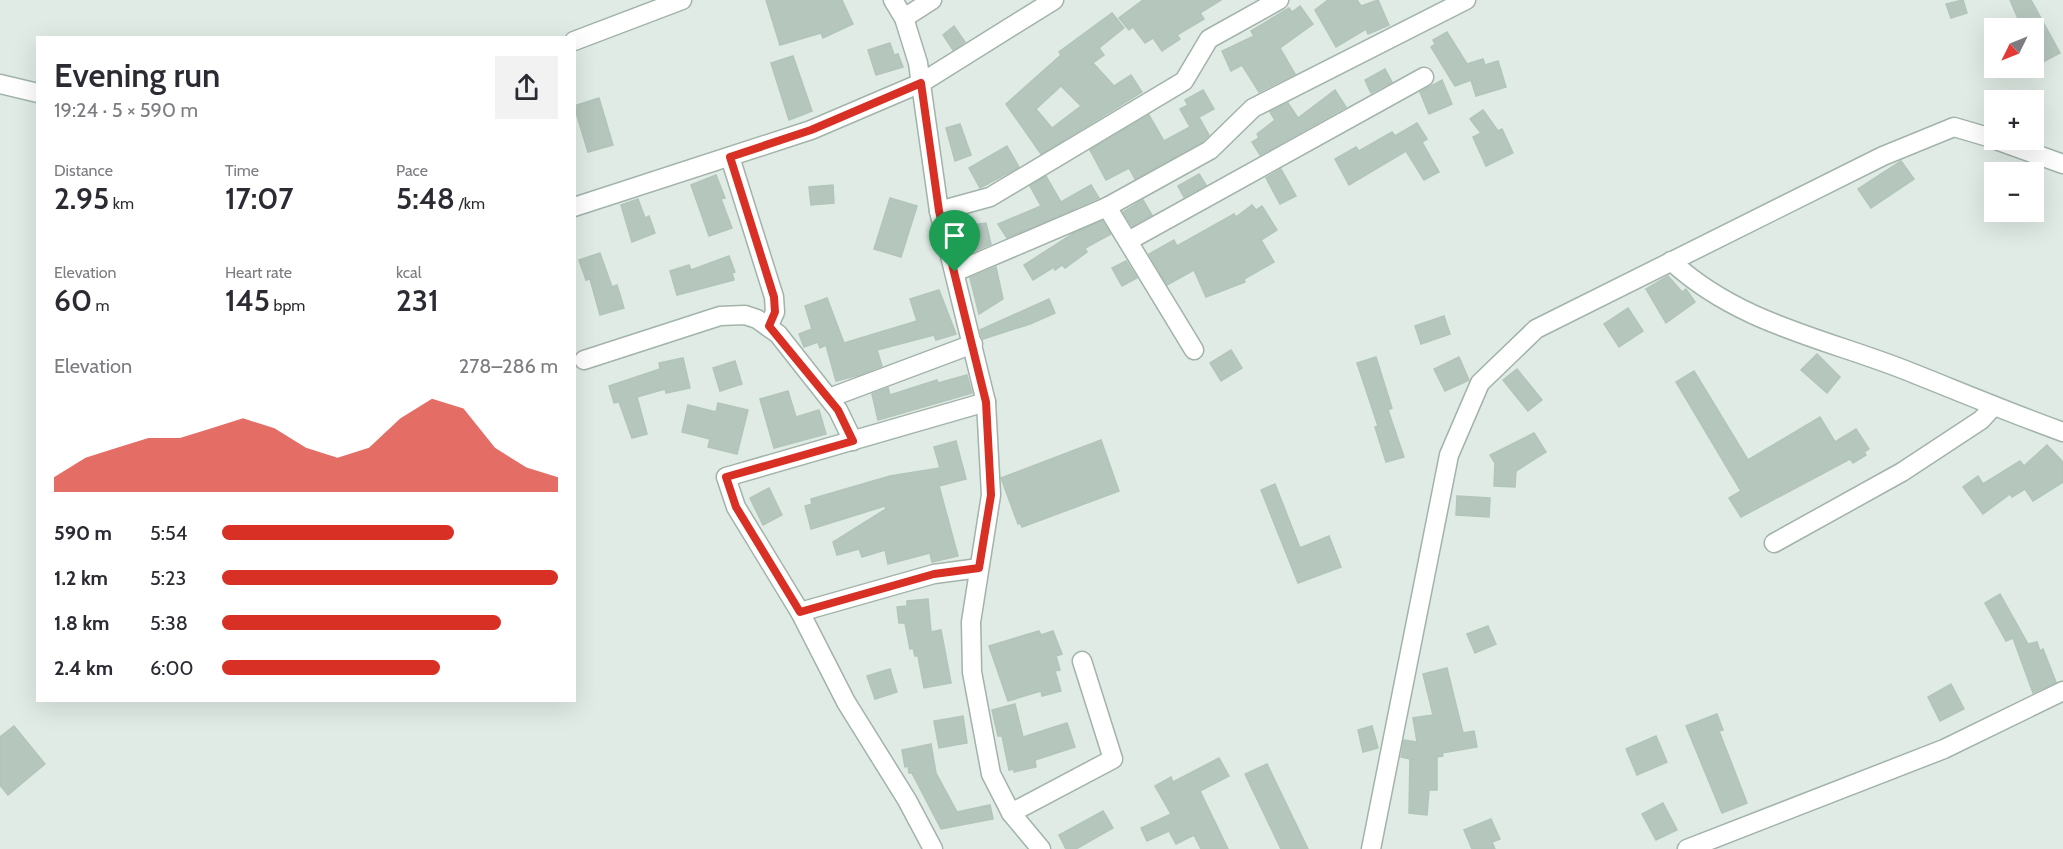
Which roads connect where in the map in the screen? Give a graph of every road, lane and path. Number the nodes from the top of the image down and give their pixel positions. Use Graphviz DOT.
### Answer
graph roads {
  1 [pos="682,0"];
  2 [pos="893,0"];
  3 [pos="932,0"];
  4 [pos="1054,0"];
  5 [pos="1279,0"];
  6 [pos="1466,0"];
  7 [pos="904,18"];
  8 [pos="576,40"];
  9 [pos="1424,77"];
  10 [pos="921,83"];
  11 [pos="0,84"];
  12 [pos="36,93"];
  13 [pos="1984,136"];
  14 [pos="2025,150"];
  15 [pos="730,157"];
  16 [pos="2063,164"];
  17 [pos="576,206"];
  18 [pos="1107,207"];
  19 [pos="939,211"];
  20 [pos="1128,241"];
  21 [pos="1671,261"];
  22 [pos="955,272"];
  23 [pos="769,326"];
  24 [pos="972,344"];
  25 [pos="1194,350"];
  26 [pos="584,360"];
  27 [pos="829,398"];
  28 [pos="986,402"];
  29 [pos="1993,407"];
  30 [pos="2063,432"];
  31 [pos="853,441"];
  32 [pos="1774,543"];
  33 [pos="979,568"];
  34 [pos="800,612"];
  35 [pos="1082,661"];
  36 [pos="2063,691"];
  37 [pos="1011,813"];
  38 [pos="933,849"];
  39 [pos="1041,849"];
  40 [pos="1371,849"];
  41 [pos="1687,849"];
  1 -- 8 [label="street"];
  2 -- 7 [label="street"];
  3 -- 7 [label="street"];
  4 -- 10 [label="street"];
  5 -- 19 [label="street"];
  6 -- 18 [label="street"];
  7 -- 10 [label="street"];
  9 -- 20 [label="street"];
  10 -- 15 [label="street"];
  10 -- 19 [label="street"];
  11 -- 12 [label="street"];
  13 -- 21 [label="street"];
  14 -- 16 [label="street"];
  15 -- 17 [label="street"];
  15 -- 23 [label="street"];
  18 -- 20 [label="street"];
  18 -- 22 [label="street"];
  19 -- 22 [label="street"];
  20 -- 25 [label="street"];
  21 -- 29 [label="street"];
  21 -- 40 [label="street"];
  22 -- 24 [label="street"];
  23 -- 26 [label="street"];
  23 -- 27 [label="street"];
  24 -- 27 [label="street"];
  24 -- 28 [label="street"];
  27 -- 31 [label="street"];
  28 -- 31 [label="street"];
  28 -- 33 [label="street"];
  29 -- 30 [label="street"];
  29 -- 32 [label="street"];
  31 -- 34 [label="street"];
  33 -- 34 [label="street"];
  33 -- 37 [label="street"];
  34 -- 38 [label="street"];
  35 -- 37 [label="street"];
  36 -- 41 [label="street"];
  37 -- 39 [label="street"];
}
